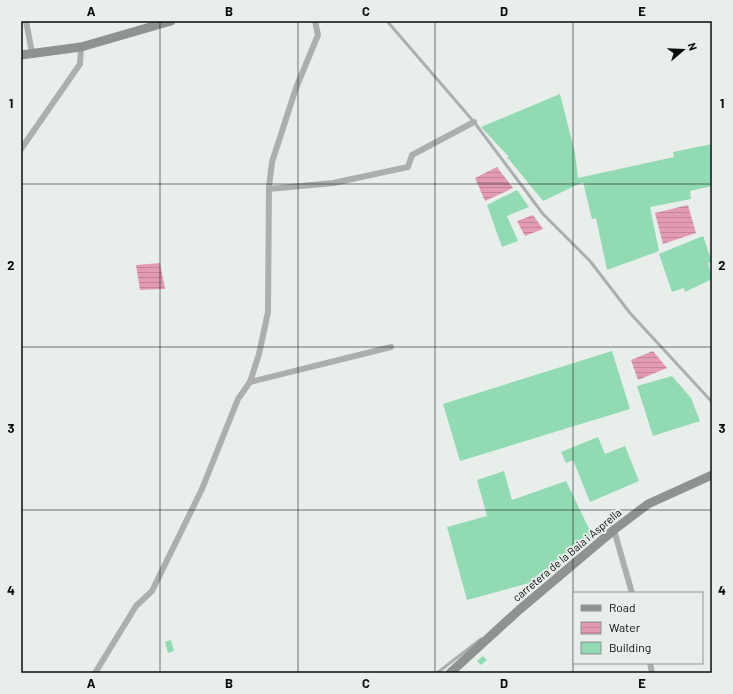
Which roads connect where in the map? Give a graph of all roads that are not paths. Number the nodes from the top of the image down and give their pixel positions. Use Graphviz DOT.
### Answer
graph roads {
  1 [pos="26,21"];
  2 [pos="172,21"];
  3 [pos="315,21"];
  4 [pos="387,21"];
  5 [pos="81,47"];
  6 [pos="32,53"];
  7 [pos="21,55"];
  8 [pos="474,122"];
  9 [pos="21,150"];
  10 [pos="269,189"];
  11 [pos="391,347"];
  12 [pos="250,382"];
  13 [pos="712,402"];
  14 [pos="712,475"];
  15 [pos="614,530"];
  16 [pos="632,592"];
  17 [pos="492,636"];
  18 [pos="468,659"];
  19 [pos="95,673"];
  20 [pos="437,673"];
  21 [pos="450,673"];
  22 [pos="456,673"];
  1 -- 6 [label="street"];
  2 -- 5 [label="main road"];
  3 -- 10 [label="street"];
  4 -- 8 [label="lane"];
  5 -- 6 [label="main road"];
  5 -- 9 [label="street"];
  6 -- 7 [label="main road"];
  8 -- 10 [label="street"];
  8 -- 13 [label="lane"];
  10 -- 12 [label="street"];
  11 -- 12 [label="street"];
  12 -- 19 [label="street"];
  14 -- 15 [label="main road, carretera de la Baia i Asprella"];
  15 -- 16 [label="street"];
  15 -- 17 [label="main road, carretera de la Baia i Asprella"];
  17 -- 18 [label="main road, carretera de la Baia i Asprella"];
  17 -- 20 [label="lane"];
  18 -- 21 [label="main road, carretera de la Baia i Asprella"];
  18 -- 22 [label="lane"];
}
